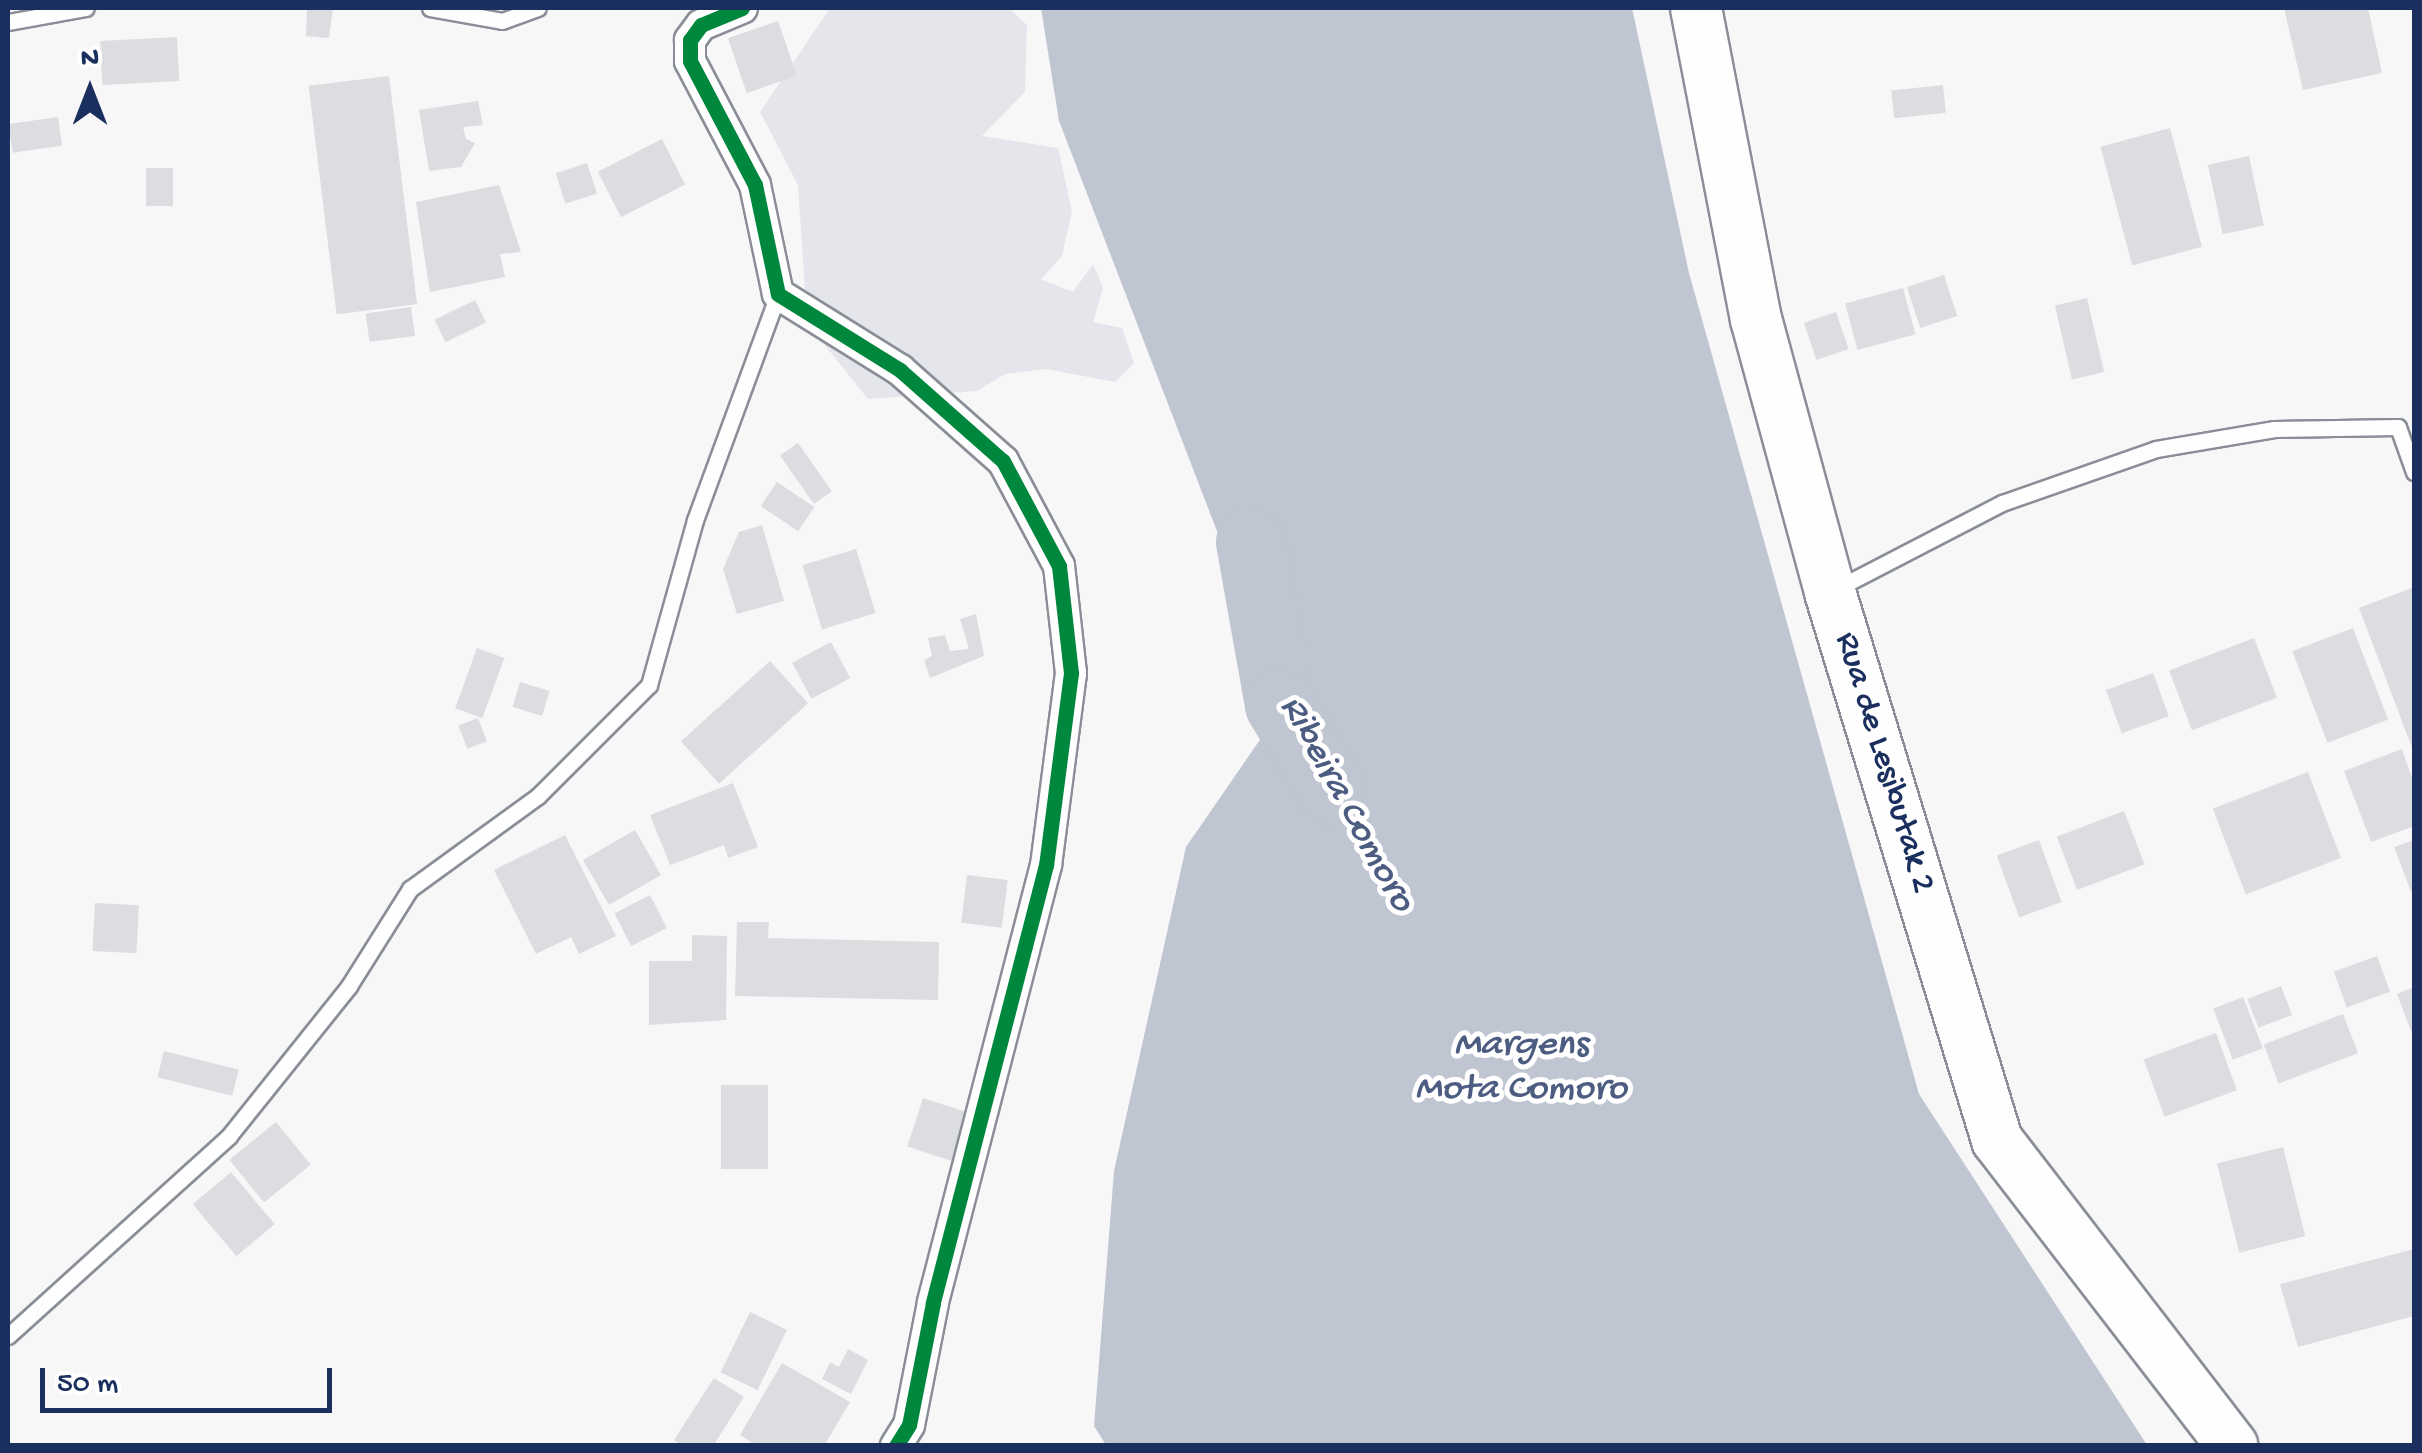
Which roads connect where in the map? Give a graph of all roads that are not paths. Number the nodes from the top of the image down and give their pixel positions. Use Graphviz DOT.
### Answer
graph roads {
  1 [pos="86,8"];
  2 [pos="430,8"];
  3 [pos="538,8"];
  4 [pos="742,8"];
  5 [pos="1696,8"];
  6 [pos="8,22"];
  7 [pos="778,294"];
  8 [pos="2406,425"];
  9 [pos="2414,472"];
  10 [pos="1830,592"];
  11 [pos="8,1336"];
  12 [pos="896,1446"];
  13 [pos="2233,1446"];
  1 -- 6 [label="lane"];
  2 -- 3 [label="lane"];
  4 -- 7 [label="street"];
  5 -- 10 [label="main road, Rua de Lesibutak 2"];
  7 -- 11 [label="lane"];
  7 -- 12 [label="street"];
  8 -- 9 [label="lane"];
  8 -- 10 [label="lane"];
  10 -- 13 [label="main road, Rua de Lesibutak 2"];
}
